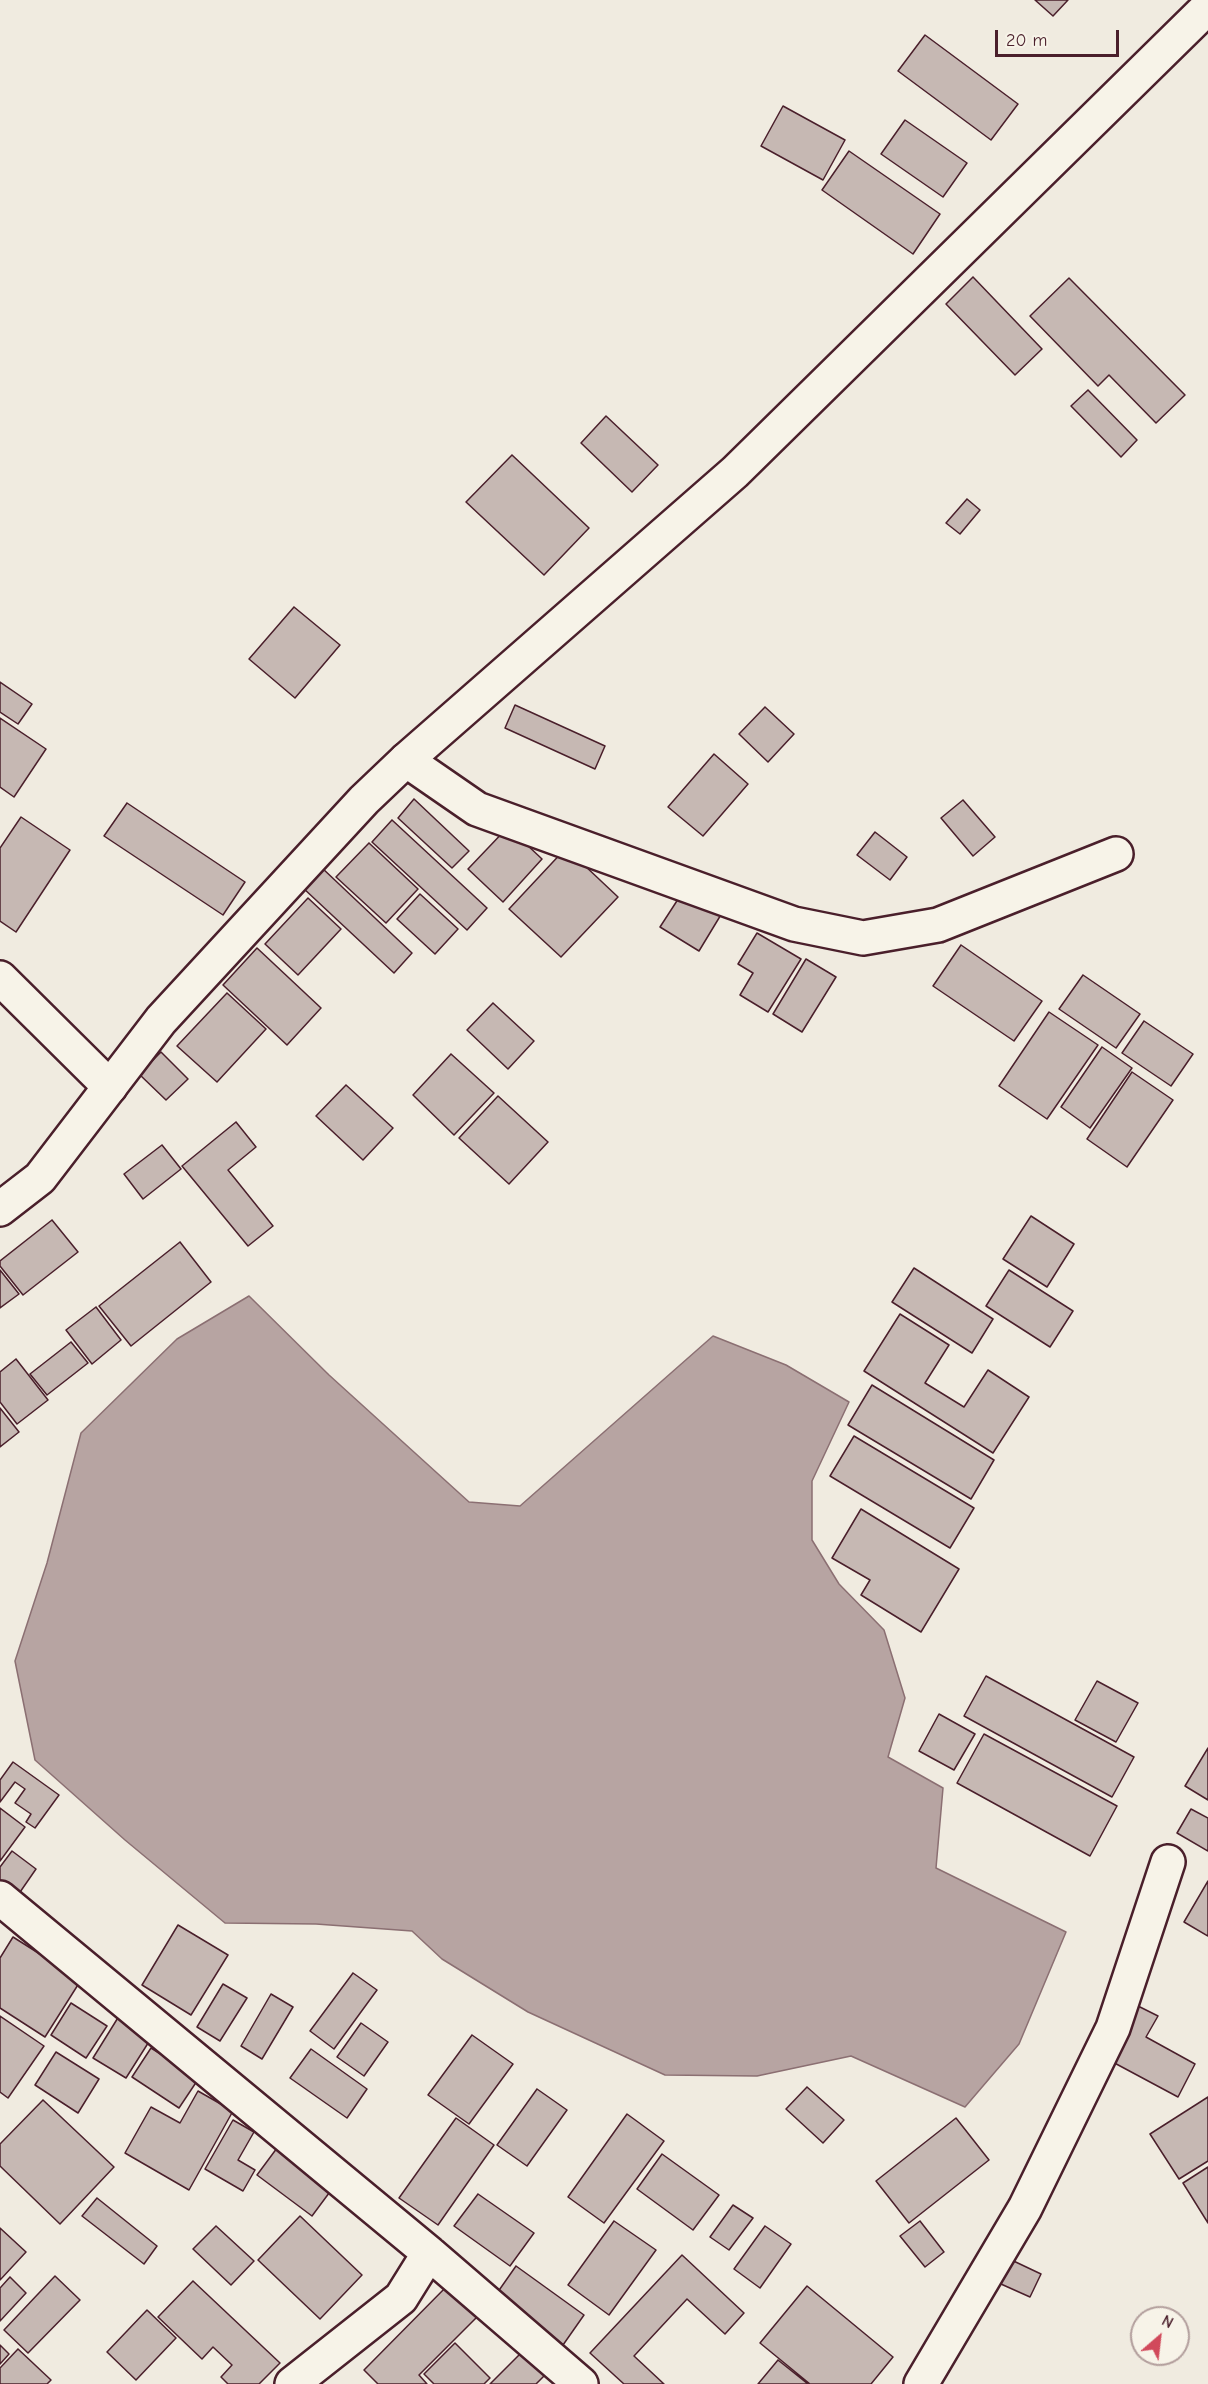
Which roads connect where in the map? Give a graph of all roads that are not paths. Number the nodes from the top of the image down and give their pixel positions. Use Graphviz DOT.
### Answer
graph roads {
  1 [pos="1208,7"];
  2 [pos="406,760"];
  3 [pos="1116,854"];
  4 [pos="0,978"];
  5 [pos="110,1087"];
  6 [pos="0,1209"];
  7 [pos="1168,1862"];
  8 [pos="0,1898"];
  9 [pos="429,2253"];
  10 [pos="292,2384"];
  11 [pos="581,2384"];
  12 [pos="921,2384"];
  1 -- 2 [label="street"];
  2 -- 3 [label="street"];
  2 -- 5 [label="street"];
  4 -- 5 [label="street"];
  5 -- 6 [label="street"];
  7 -- 12 [label="street"];
  8 -- 9 [label="street"];
  9 -- 10 [label="street"];
  9 -- 11 [label="street"];
}
